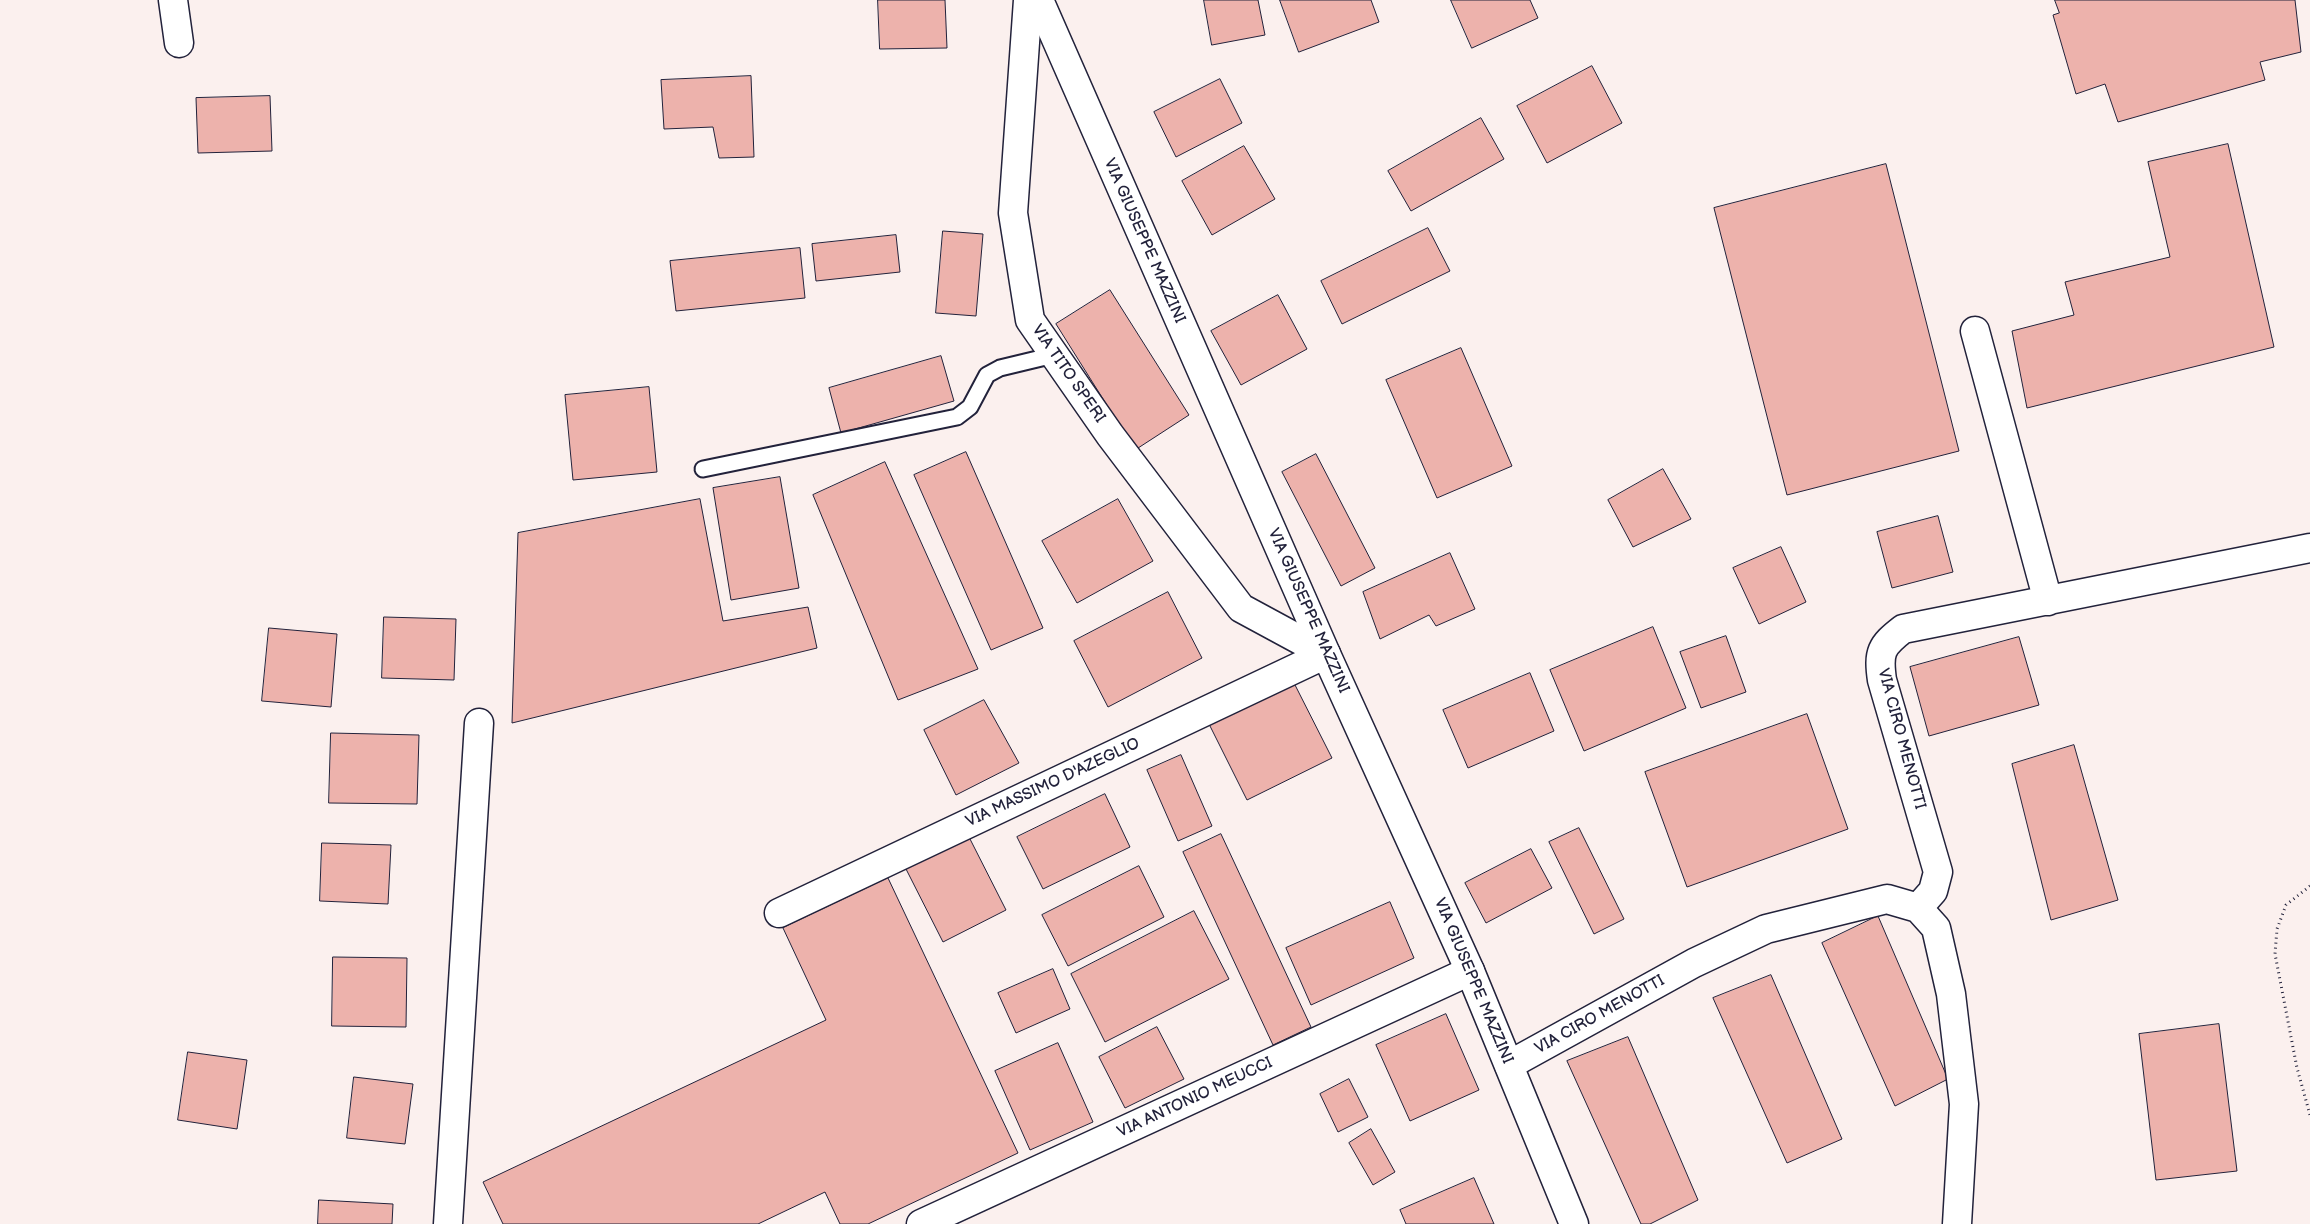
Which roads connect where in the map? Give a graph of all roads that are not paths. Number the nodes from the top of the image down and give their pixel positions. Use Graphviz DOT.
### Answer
graph roads {
  1 [pos="173,0"];
  2 [pos="1028,0"];
  3 [pos="1039,0"];
  4 [pos="179,43"];
  5 [pos="1975,331"];
  6 [pos="1054,355"];
  7 [pos="703,469"];
  8 [pos="2310,548"];
  9 [pos="2048,601"];
  10 [pos="1326,654"];
  11 [pos="479,723"];
  12 [pos="1918,908"];
  13 [pos="779,913"];
  14 [pos="1470,971"];
  15 [pos="1509,1065"];
  16 [pos="448,1224"];
  17 [pos="921,1224"];
  18 [pos="1574,1224"];
  19 [pos="1957,1224"];
  1 -- 4 [label="street"];
  2 -- 6 [label="street, VIA TITO SPERI"];
  3 -- 10 [label="street, VIA GIUSEPPE MAZZINI"];
  5 -- 9 [label="street"];
  6 -- 7 [label="lane"];
  6 -- 10 [label="street, VIA TITO SPERI"];
  8 -- 9 [label="street, VIA CIRO MENOTTI"];
  9 -- 12 [label="street, VIA CIRO MENOTTI"];
  10 -- 13 [label="street, VIA MASSIMO D'AZEGLIO"];
  10 -- 14 [label="street, VIA GIUSEPPE MAZZINI"];
  11 -- 16 [label="street"];
  12 -- 15 [label="street, VIA CIRO MENOTTI"];
  12 -- 19 [label="street"];
  14 -- 15 [label="street, VIA GIUSEPPE MAZZINI"];
  14 -- 17 [label="street, VIA ANTONIO MEUCCI"];
  15 -- 18 [label="street, VIA GIUSEPPE MAZZINI"];
}
